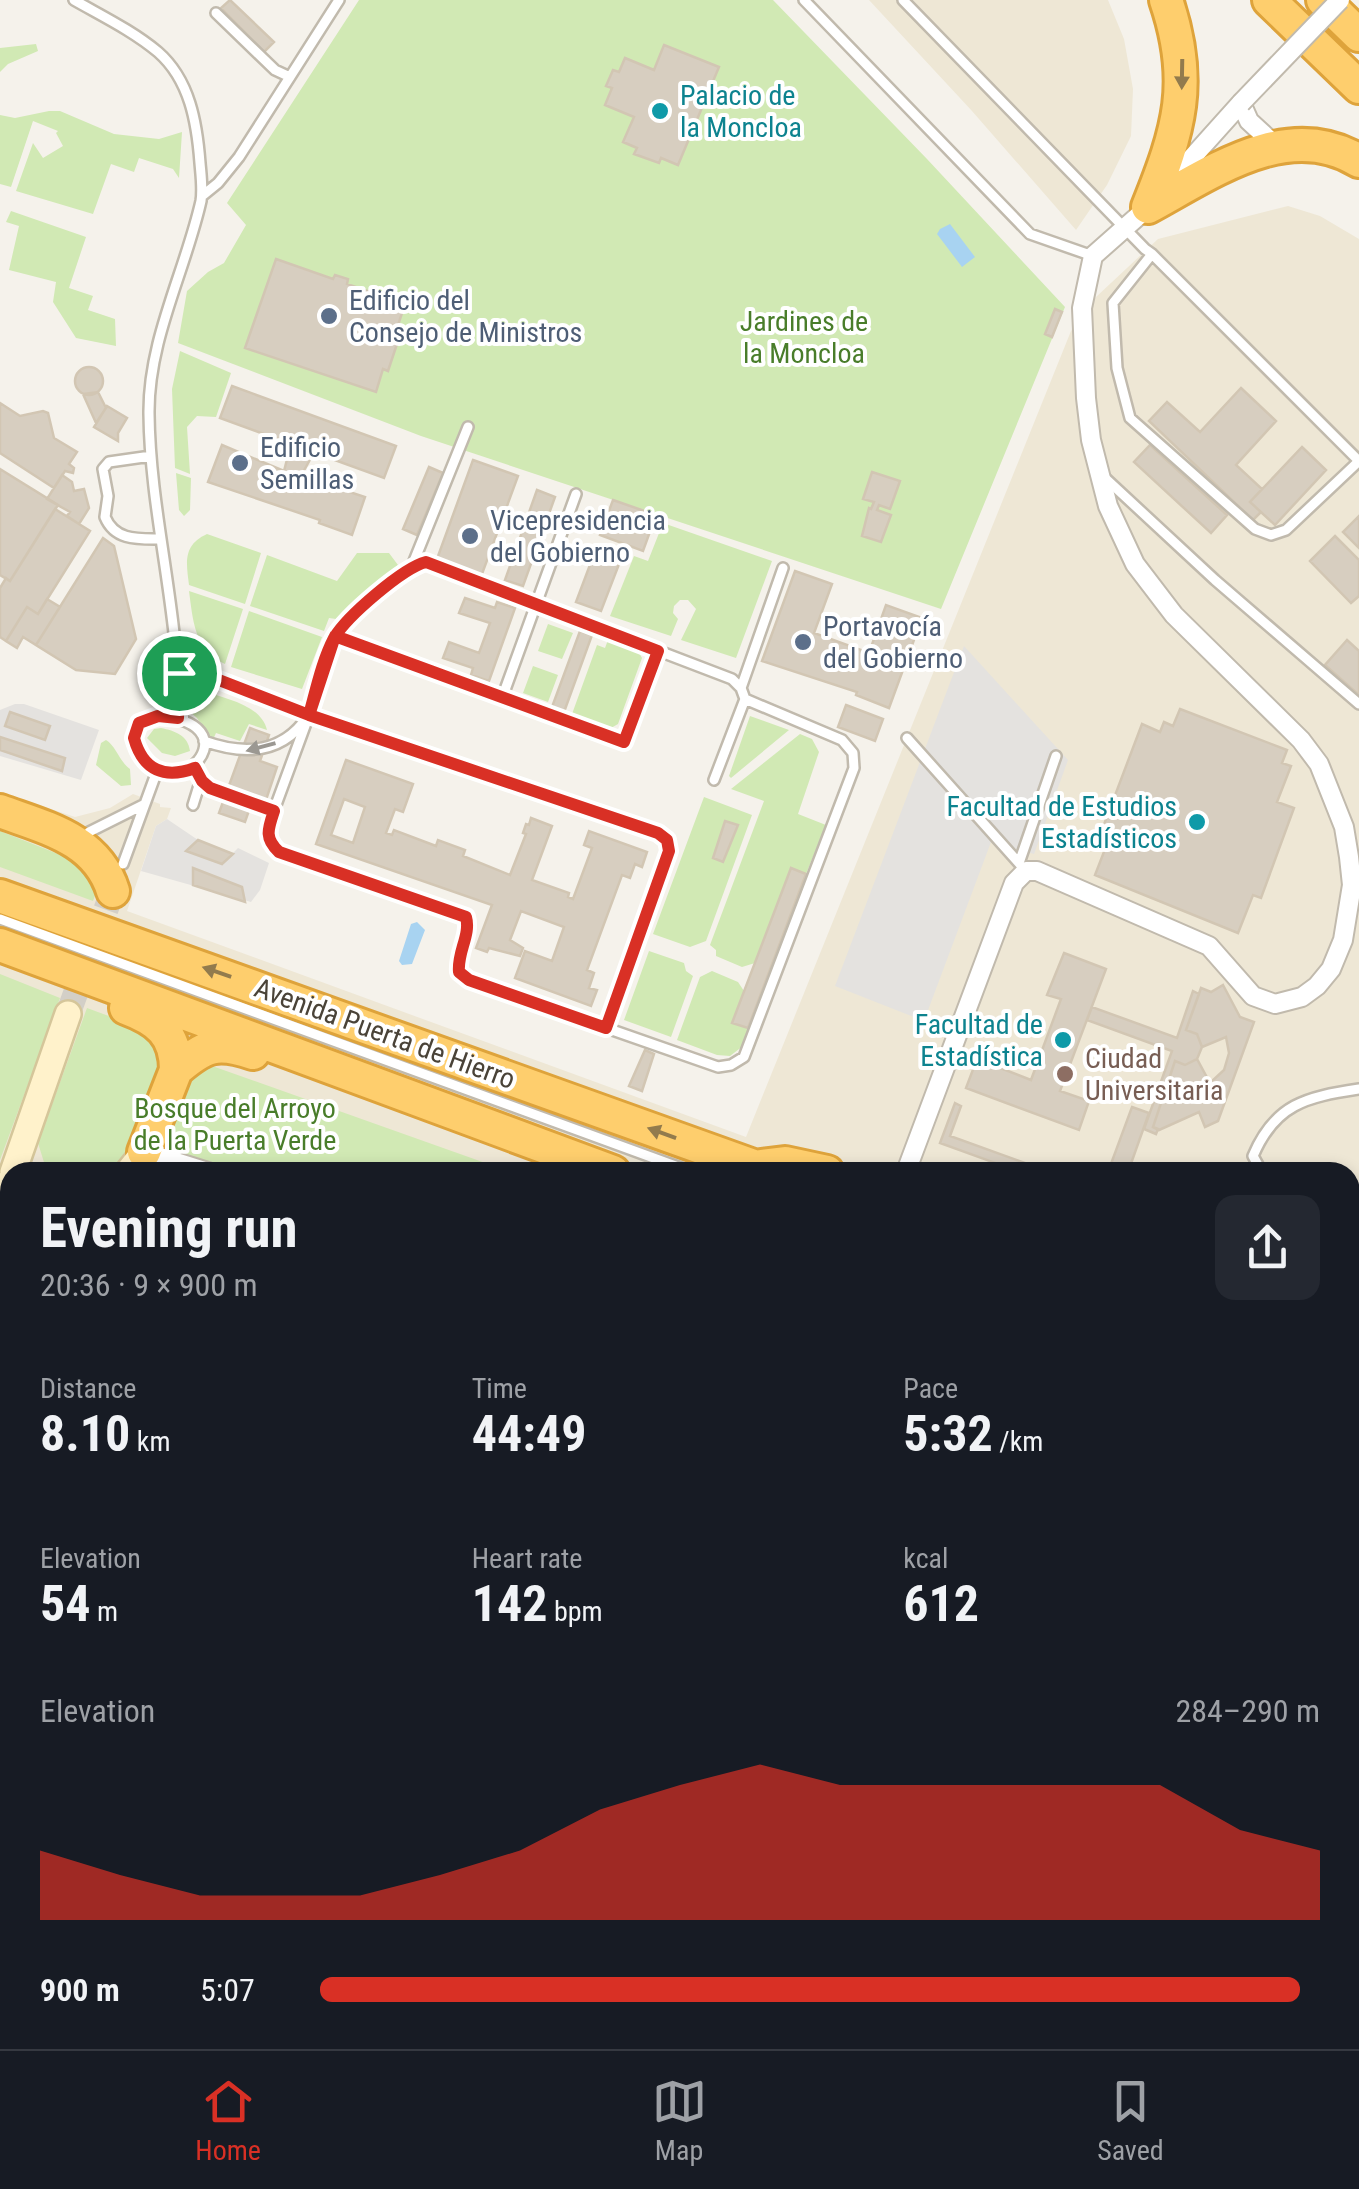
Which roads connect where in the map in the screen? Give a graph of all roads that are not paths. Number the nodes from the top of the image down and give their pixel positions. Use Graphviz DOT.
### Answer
graph roads {
  1 [pos="338,0"];
  2 [pos="804,0"];
  3 [pos="904,0"];
  4 [pos="1166,0"];
  5 [pos="1269,0"];
  6 [pos="1323,0"];
  7 [pos="1340,0"];
  8 [pos="77,1"];
  9 [pos="216,12"];
  10 [pos="1359,35"];
  11 [pos="290,78"];
  12 [pos="1359,87"];
  13 [pos="1241,103"];
  14 [pos="1276,146"];
  15 [pos="1359,160"];
  16 [pos="202,196"];
  17 [pos="1136,218"];
  18 [pos="1152,254"];
  19 [pos="1093,256"];
  20 [pos="468,428"];
  21 [pos="151,456"];
  22 [pos="1098,474"];
  23 [pos="576,494"];
  24 [pos="161,539"];
  25 [pos="412,566"];
  26 [pos="783,568"];
  27 [pos="536,604"];
  28 [pos="335,636"];
  29 [pos="658,651"];
  30 [pos="179,673"];
  31 [pos="740,688"];
  32 [pos="502,698"];
  33 [pos="744,699"];
  34 [pos="1359,704"];
  35 [pos="309,715"];
  36 [pos="178,718"];
  37 [pos="907,738"];
  38 [pos="204,740"];
  39 [pos="1056,756"];
  40 [pos="195,768"];
  41 [pos="157,771"];
  42 [pos="714,780"];
  43 [pos="202,781"];
  44 [pos="145,804"];
  45 [pos="193,805"];
  46 [pos="274,811"];
  47 [pos="0,812"];
  48 [pos="111,863"];
  49 [pos="1022,867"];
  50 [pos="4,900"];
  51 [pos="0,944"];
  52 [pos="0,961"];
  53 [pos="68,1014"];
  54 [pos="606,1028"];
  55 [pos="176,1070"];
  56 [pos="1359,1088"];
  57 [pos="490,1128"];
  58 [pos="18,1162"];
  59 [pos="136,1162"];
  60 [pos="584,1162"];
  61 [pos="667,1162"];
  62 [pos="740,1162"];
  63 [pos="909,1162"];
  64 [pos="1256,1162"];
  1 -- 11 [label="lane"];
  2 -- 19 [label="lane"];
  3 -- 17 [label="lane"];
  4 -- 17 [label="highway, one-way"];
  5 -- 12 [label="highway"];
  6 -- 10 [label="highway"];
  7 -- 13 [label="street, bridge"];
  8 -- 16 [label="lane"];
  9 -- 11 [label="lane"];
  11 -- 16 [label="lane"];
  13 -- 14 [label="street"];
  13 -- 17 [label="street"];
  14 -- 15 [label="highway"];
  14 -- 17 [label="highway"];
  16 -- 21 [label="lane"];
  17 -- 18 [label="lane"];
  17 -- 19 [label="street"];
  18 -- 18 [label="lane"];
  19 -- 22 [label="street"];
  20 -- 25 [label="lane"];
  21 -- 24 [label="lane"];
  21 -- 24 [label="lane"];
  22 -- 34 [label="lane"];
  22 -- 49 [label="street"];
  23 -- 27 [label="lane"];
  24 -- 30 [label="lane"];
  25 -- 27 [label="lane"];
  25 -- 28 [label="lane"];
  26 -- 31 [label="lane"];
  27 -- 29 [label="lane"];
  27 -- 32 [label="lane"];
  28 -- 32 [label="lane"];
  28 -- 35 [label="lane"];
  29 -- 31 [label="lane"];
  29 -- 32 [label="lane"];
  30 -- 35 [label="lane"];
  30 -- 36 [label="lane"];
  31 -- 33 [label="lane"];
  33 -- 42 [label="lane"];
  33 -- 54 [label="lane"];
  35 -- 38 [label="lane, one-way"];
  35 -- 46 [label="lane"];
  35 -- 54 [label="lane"];
  36 -- 38 [label="lane"];
  36 -- 41 [label="lane"];
  37 -- 49 [label="lane"];
  38 -- 40 [label="lane"];
  39 -- 49 [label="lane"];
  40 -- 41 [label="lane"];
  40 -- 43 [label="lane"];
  41 -- 44 [label="lane"];
  43 -- 45 [label="lane"];
  43 -- 46 [label="lane"];
  44 -- 48 [label="lane"];
  44 -- 48 [label="lane"];
  46 -- 54 [label="lane"];
  47 -- 48 [label="highway"];
  49 -- 63 [label="street"];
  50 -- 61 [label="lane"];
  62 -- 50 [label="highway, Avenida Puerta de Hierro, one-way"];
  51 -- 57 [label="highway, Avenida Puerta de Hierro"];
  52 -- 55 [label="highway"];
  53 -- 58 [label="street"];
  55 -- 57 [label="highway"];
  55 -- 59 [label="highway"];
  56 -- 64 [label="lane"];
  57 -- 60 [label="highway, Avenida Puerta de Hierro"];
}
